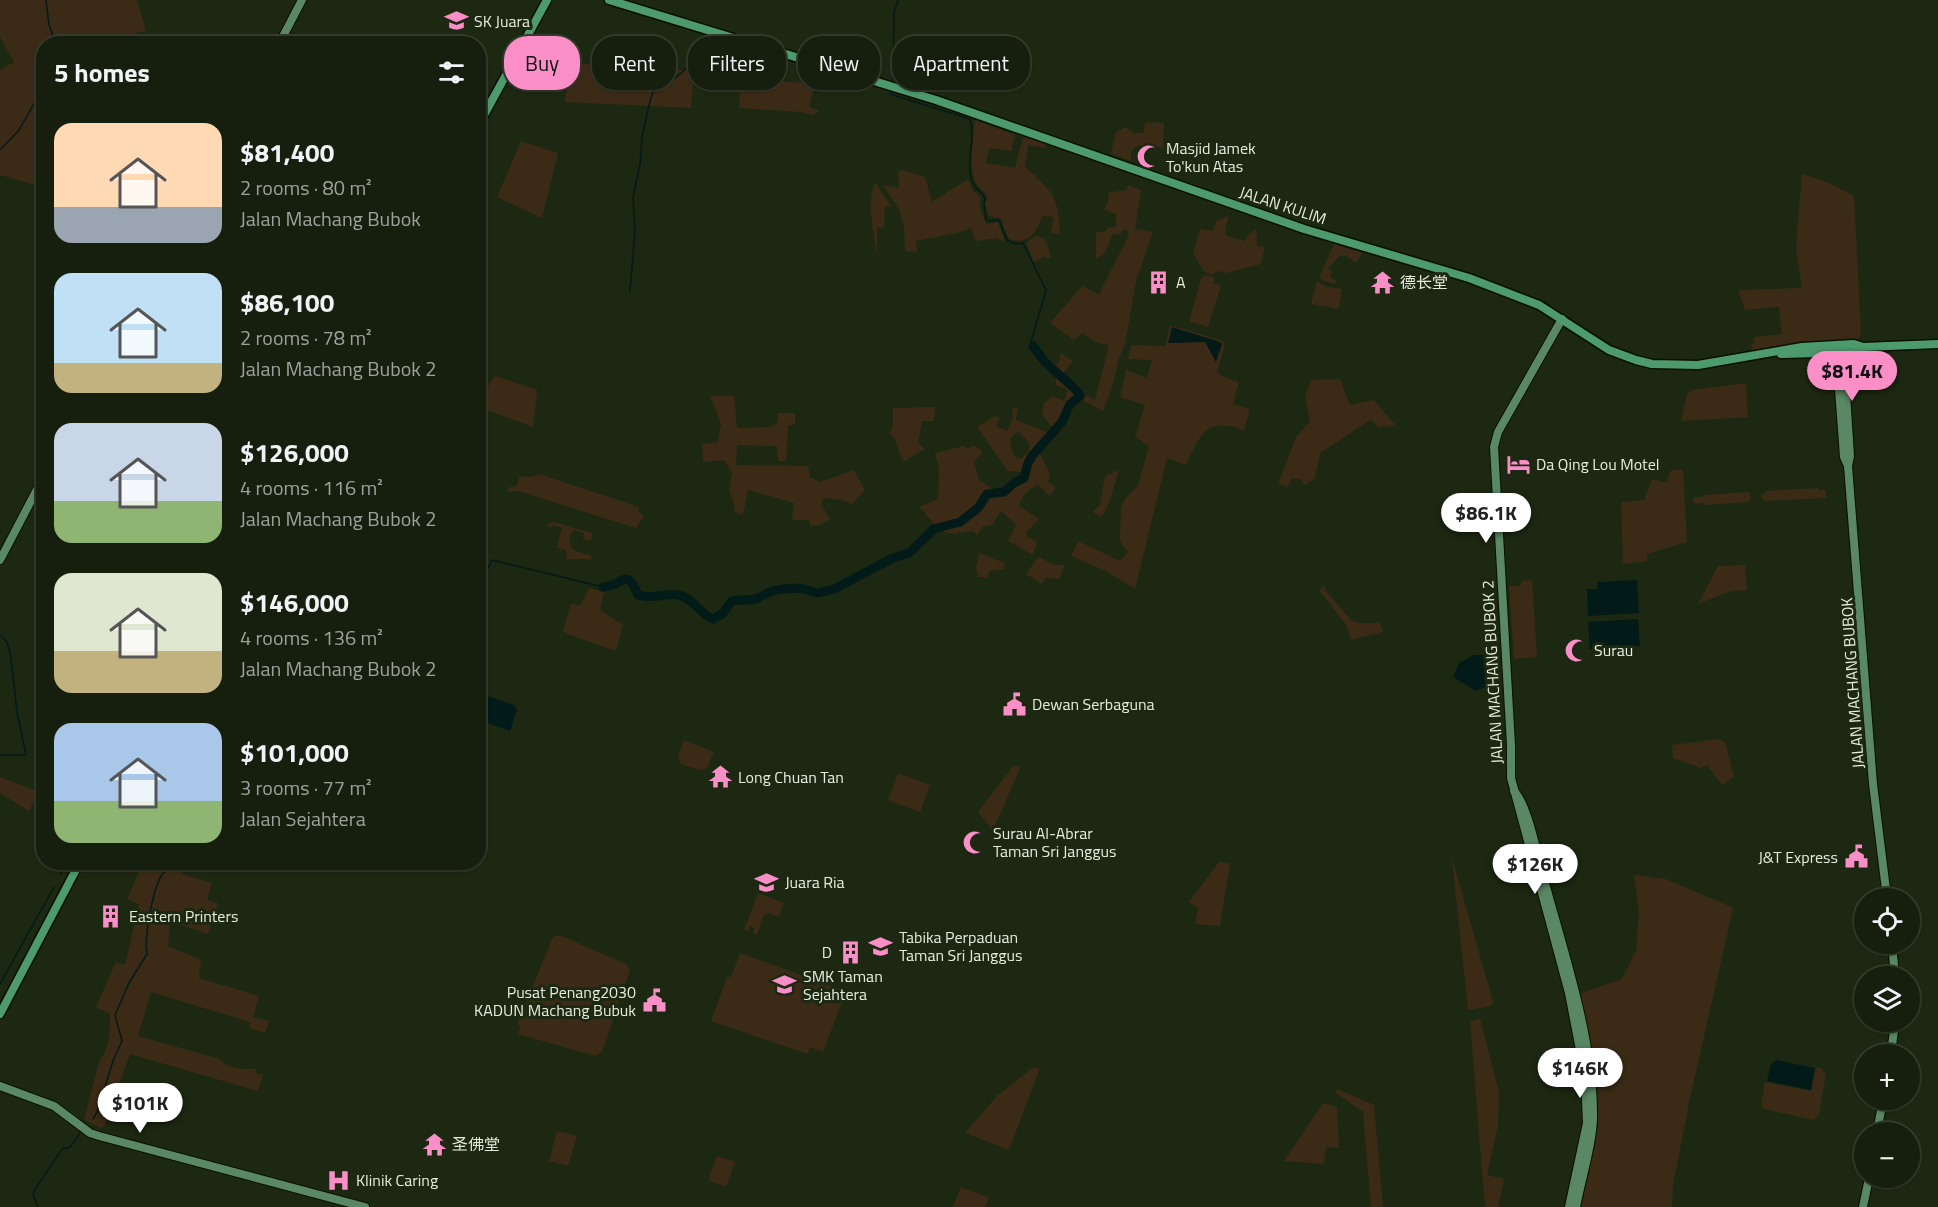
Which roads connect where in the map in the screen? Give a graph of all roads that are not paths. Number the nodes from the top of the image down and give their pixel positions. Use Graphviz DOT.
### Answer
graph roads {
  1 [pos="302,0"];
  2 [pos="609,0"];
  3 [pos="547,1"];
  4 [pos="283,36"];
  5 [pos="486,112"];
  6 [pos="1562,319"];
  7 [pos="1938,344"];
  8 [pos="1839,349"];
  9 [pos="1859,350"];
  10 [pos="1772,352"];
  11 [pos="1819,354"];
  12 [pos="1841,370"];
  13 [pos="36,491"];
  14 [pos="0,560"];
  15 [pos="1514,790"];
  16 [pos="76,870"];
  17 [pos="1886,888"];
  18 [pos="0,1014"];
  19 [pos="0,1086"];
  20 [pos="1867,1188"];
  21 [pos="365,1207"];
  22 [pos="1569,1207"];
  23 [pos="1576,1207"];
  24 [pos="1863,1207"];
  1 -- 4 [label="street"];
  2 -- 6 [label="main road, JALAN KULIM"];
  3 -- 5 [label="main road"];
  6 -- 10 [label="main road, JALAN KULIM"];
  6 -- 15 [label="street, JALAN MACHANG BUBOK 2"];
  7 -- 9 [label="main road, JALAN KULIM"];
  8 -- 9 [label="main road, JALAN KULIM"];
  8 -- 10 [label="main road, JALAN KULIM"];
  8 -- 11 [label="main road, JALAN KULIM"];
  8 -- 12 [label="street, JALAN MACHANG BUBOK"];
  9 -- 12 [label="main road"];
  10 -- 11 [label="main road, JALAN KULIM"];
  11 -- 12 [label="main road"];
  12 -- 17 [label="street, JALAN MACHANG BUBOK"];
  13 -- 14 [label="street"];
  15 -- 22 [label="street, JALAN MACHANG BUBOK 2"];
  15 -- 23 [label="street, JALAN MACHANG BUBOK 2"];
  16 -- 18 [label="main road"];
  19 -- 21 [label="street"];
  20 -- 24 [label="street"];
}
